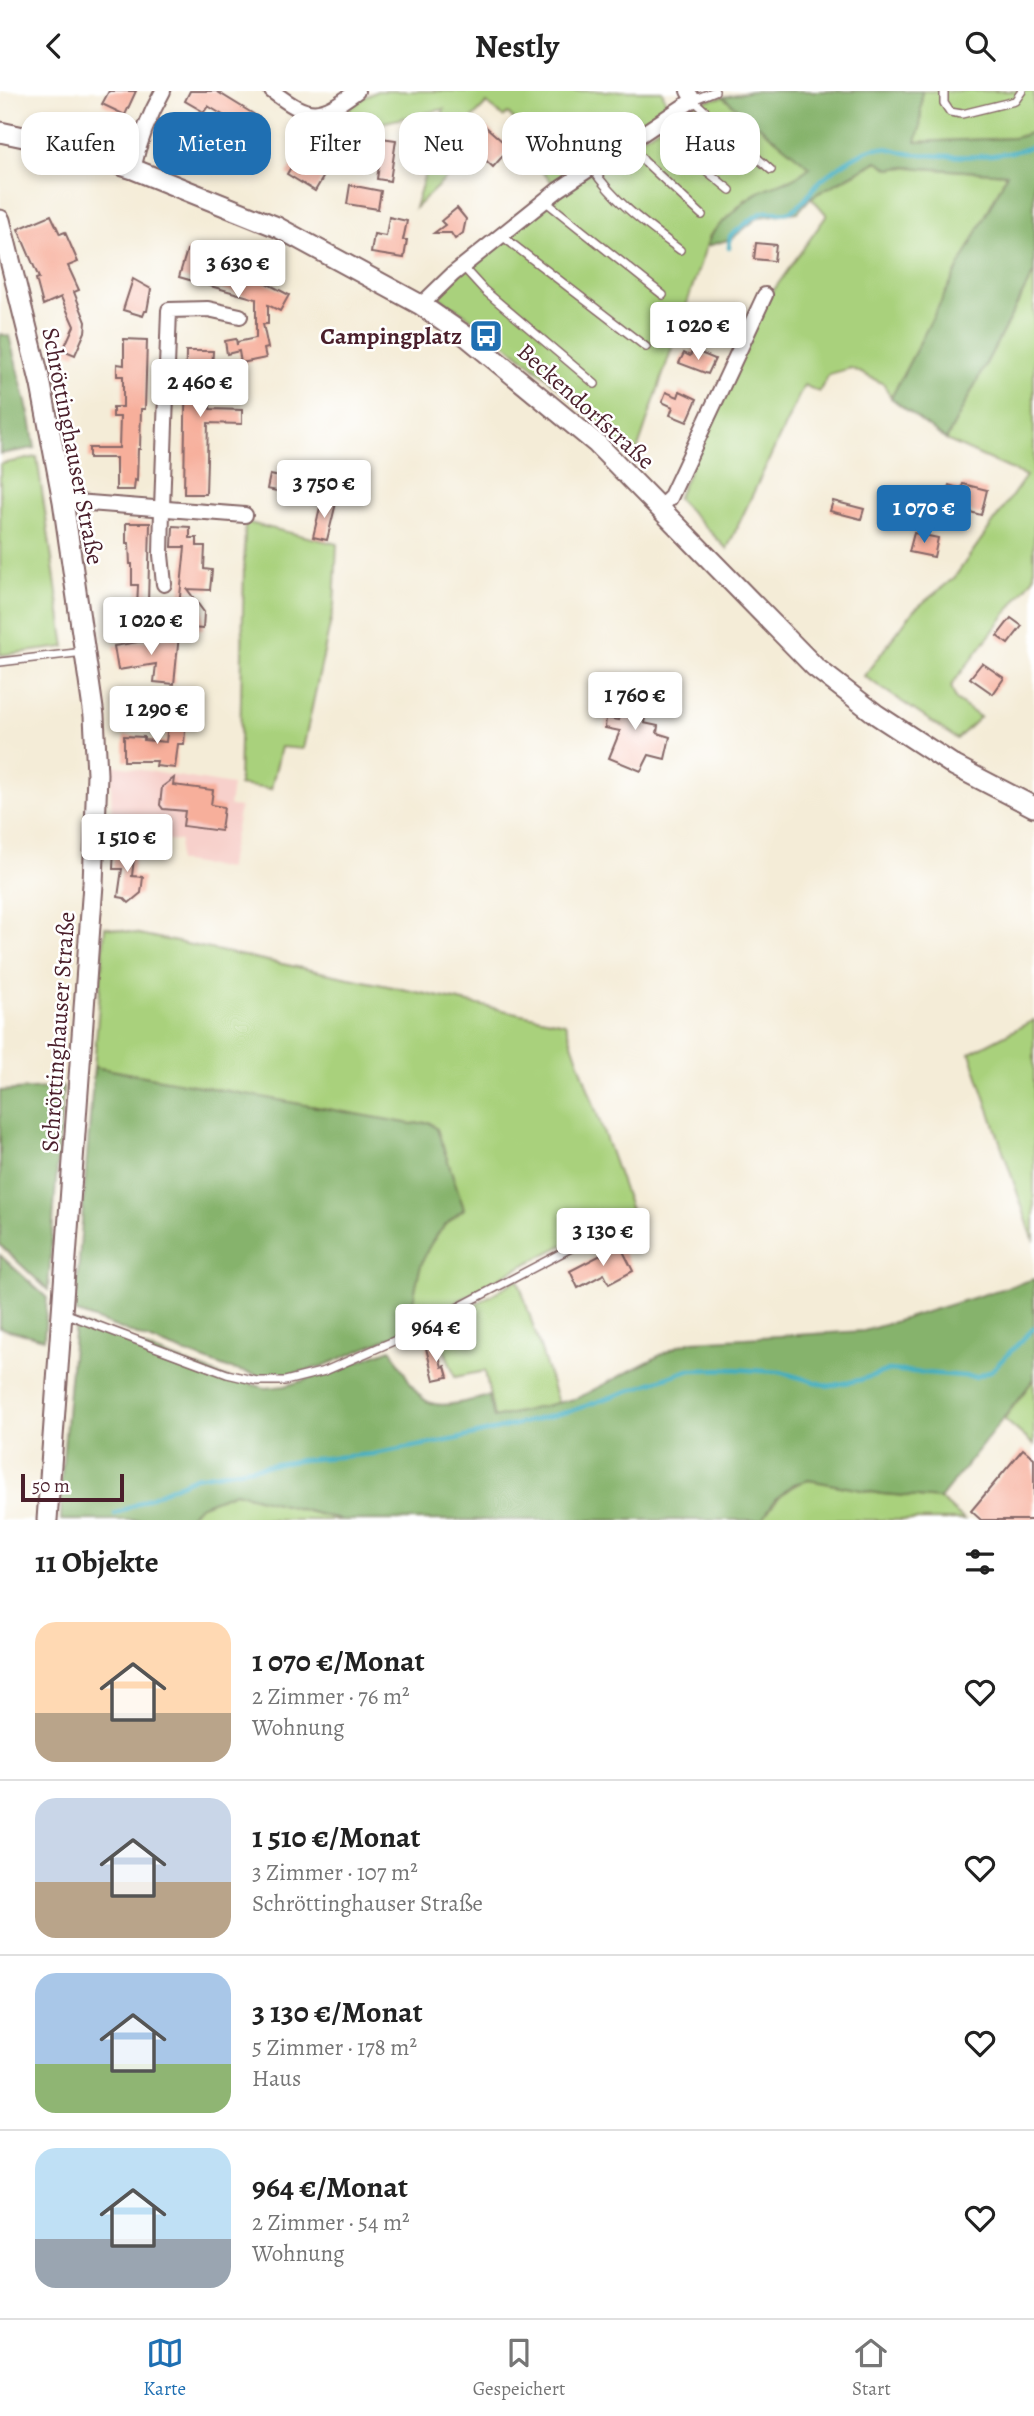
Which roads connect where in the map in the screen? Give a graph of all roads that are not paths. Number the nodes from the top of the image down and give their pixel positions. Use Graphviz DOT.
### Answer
graph roads {
  1 [pos="163,91"];
  2 [pos="272,91"];
  3 [pos="357,91"];
  4 [pos="715,91"];
  5 [pos="944,91"];
  6 [pos="1022,91"];
  7 [pos="691,96"];
  8 [pos="656,125"];
  9 [pos="646,131"];
  10 [pos="0,132"];
  11 [pos="21,136"];
  12 [pos="139,149"];
  13 [pos="646,163"];
  14 [pos="771,170"];
  15 [pos="139,171"];
  16 [pos="581,175"];
  17 [pos="597,175"];
  18 [pos="730,190"];
  19 [pos="544,201"];
  20 [pos="702,215"];
  21 [pos="0,220"];
  22 [pos="501,235"];
  23 [pos="680,250"];
  24 [pos="463,266"];
  25 [pos="663,295"];
  26 [pos="765,295"];
  27 [pos="421,305"];
  28 [pos="240,316"];
  29 [pos="646,347"];
  30 [pos="595,384"];
  31 [pos="63,501"];
  32 [pos="660,507"];
  33 [pos="162,509"];
  34 [pos="244,515"];
  35 [pos="164,584"];
  36 [pos="85,652"];
  37 [pos="0,662"];
  38 [pos="1034,807"];
  39 [pos="630,1217"];
  40 [pos="61,1313"];
  41 [pos="47,1520"];
  1 -- 12 [label="street"];
  2 -- 3 [label="street"];
  4 -- 7 [label="lane"];
  5 -- 6 [label="lane"];
  7 -- 8 [label="street"];
  7 -- 14 [label="lane"];
  8 -- 9 [label="street"];
  8 -- 18 [label="lane"];
  10 -- 11 [label="main road, Beckendorfstraße"];
  13 -- 20 [label="lane"];
  15 -- 27 [label="main road, Beckendorfstraße"];
  16 -- 19 [label="street"];
  17 -- 23 [label="lane"];
  19 -- 22 [label="street"];
  19 -- 25 [label="lane"];
  21 -- 31 [label="main road, Schröttinghauser Straße"];
  22 -- 24 [label="street"];
  22 -- 29 [label="lane"];
  24 -- 27 [label="street"];
  24 -- 30 [label="lane"];
  26 -- 32 [label="street"];
  27 -- 32 [label="main road, Beckendorfstraße"];
  28 -- 33 [label="street"];
  31 -- 33 [label="street"];
  31 -- 36 [label="main road, Schröttinghauser Straße"];
  32 -- 38 [label="main road, Beckendorfstraße"];
  33 -- 34 [label="street"];
  33 -- 35 [label="street"];
  36 -- 37 [label="lane"];
  36 -- 40 [label="main road, Schröttinghauser Straße"];
  39 -- 40 [label="lane"];
  40 -- 41 [label="main road, Schröttinghauser Straße"];
}
